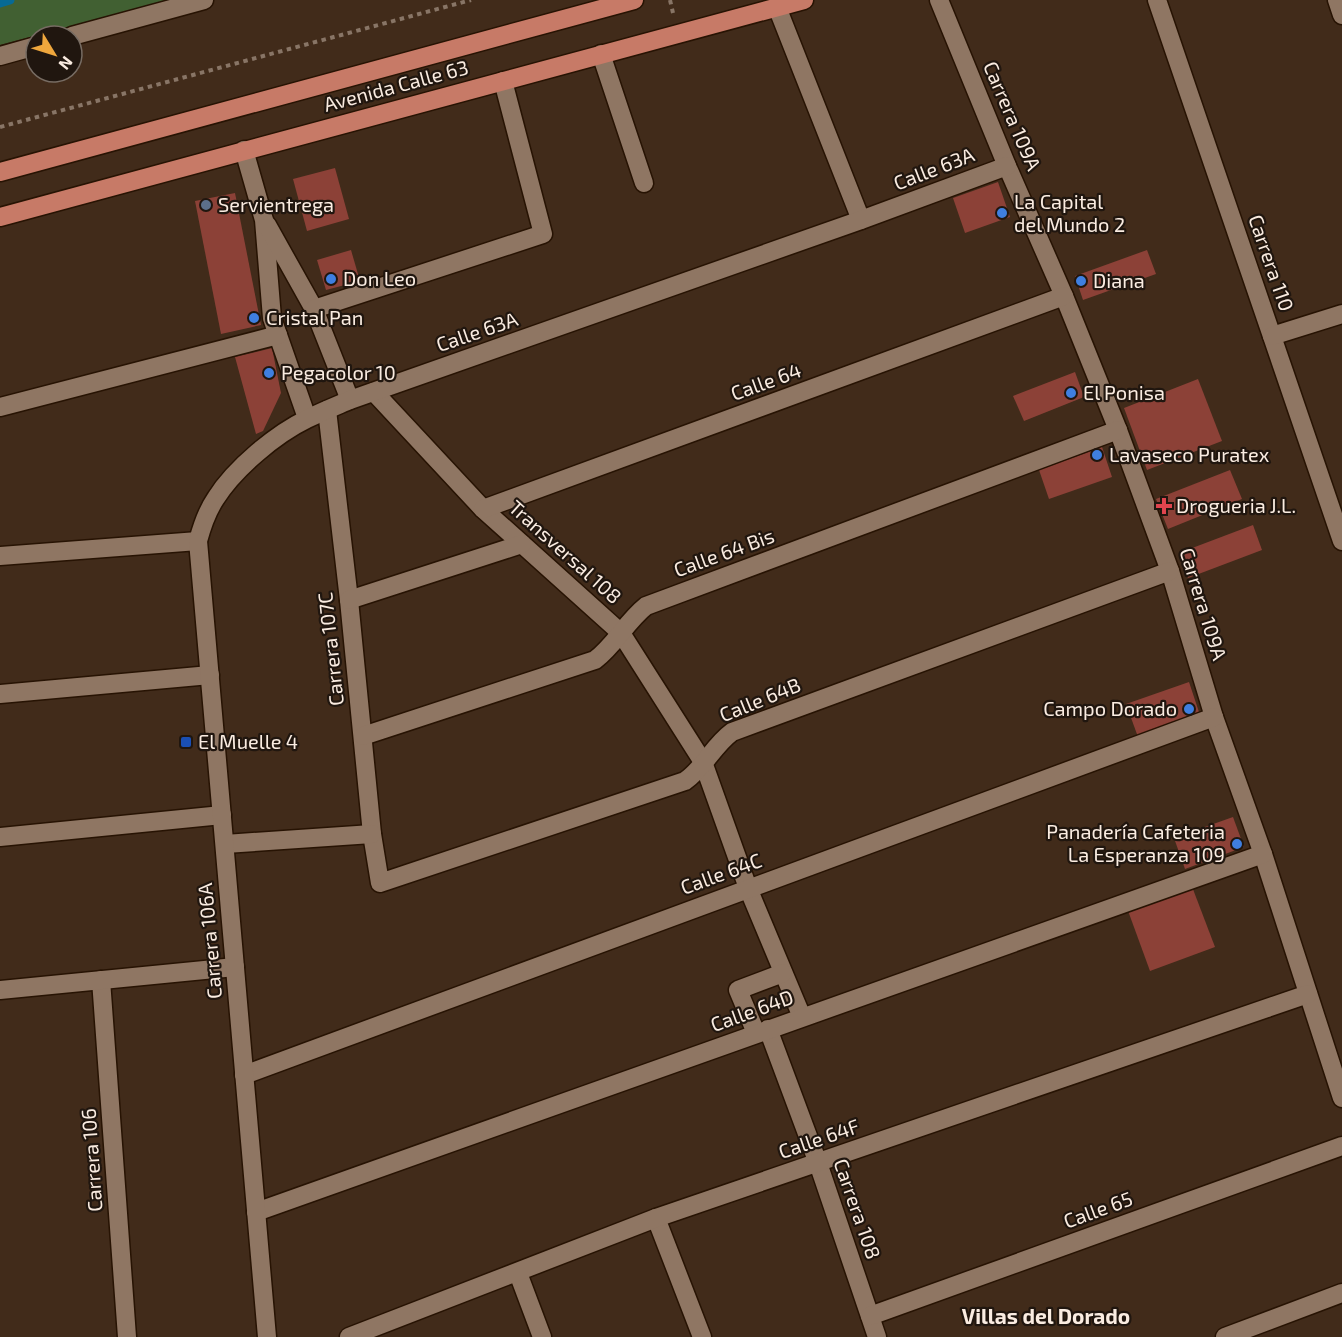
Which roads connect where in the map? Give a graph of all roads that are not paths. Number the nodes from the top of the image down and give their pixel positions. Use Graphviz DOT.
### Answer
graph roads {
  1 [pos="204,0"];
  2 [pos="634,0"];
  3 [pos="804,0"];
  4 [pos="939,0"];
  5 [pos="1157,0"];
  6 [pos="1337,0"];
  7 [pos="777,7"];
  8 [pos="1342,15"];
  9 [pos="84,33"];
  10 [pos="24,49"];
  11 [pos="601,54"];
  12 [pos="0,56"];
  13 [pos="503,81"];
  14 [pos="244,150"];
  15 [pos="1007,166"];
  16 [pos="0,172"];
  17 [pos="644,183"];
  18 [pos="0,217"];
  19 [pos="264,220"];
  20 [pos="861,220"];
  21 [pos="1064,296"];
  22 [pos="314,309"];
  23 [pos="1342,314"];
  24 [pos="278,335"];
  25 [pos="1272,336"];
  26 [pos="374,392"];
  27 [pos="350,400"];
  28 [pos="0,407"];
  29 [pos="327,410"];
  30 [pos="308,418"];
  31 [pos="1118,430"];
  32 [pos="483,509"];
  33 [pos="198,541"];
  34 [pos="1342,541"];
  35 [pos="522,544"];
  36 [pos="0,556"];
  37 [pos="1170,571"];
  38 [pos="350,600"];
  39 [pos="621,633"];
  40 [pos="210,675"];
  41 [pos="0,694"];
  42 [pos="1215,717"];
  43 [pos="363,736"];
  44 [pos="704,762"];
  45 [pos="222,815"];
  46 [pos="372,834"];
  47 [pos="0,837"];
  48 [pos="225,844"];
  49 [pos="1263,854"];
  50 [pos="380,883"];
  51 [pos="748,888"];
  52 [pos="235,967"];
  53 [pos="783,973"];
  54 [pos="101,980"];
  55 [pos="0,990"];
  56 [pos="1308,994"];
  57 [pos="802,1017"];
  58 [pos="762,1031"];
  59 [pos="244,1075"];
  60 [pos="1342,1098"];
  61 [pos="1342,1146"];
  62 [pos="818,1163"];
  63 [pos="256,1212"];
  64 [pos="656,1218"];
  65 [pos="518,1273"];
  66 [pos="1342,1293"];
  67 [pos="870,1316"];
  68 [pos="128,1337"];
  69 [pos="267,1337"];
  70 [pos="349,1337"];
  71 [pos="542,1337"];
  72 [pos="702,1337"];
  73 [pos="878,1337"];
  74 [pos="1225,1337"];
  1 -- 9 [label="street"];
  2 -- 16 [label="main road, Avenida Calle 63"];
  3 -- 7 [label="main road, Avenida Calle 63"];
  4 -- 15 [label="street, Carrera 109A"];
  5 -- 25 [label="street, Carrera 110"];
  6 -- 8 [label="street"];
  7 -- 11 [label="main road, Avenida Calle 63"];
  7 -- 20 [label="street"];
  10 -- 12 [label="street"];
  11 -- 13 [label="main road, Avenida Calle 63"];
  11 -- 17 [label="street"];
  13 -- 14 [label="main road, Avenida Calle 63"];
  13 -- 22 [label="street"];
  14 -- 18 [label="main road, Avenida Calle 63"];
  14 -- 19 [label="street"];
  15 -- 20 [label="street, Calle 63A"];
  15 -- 21 [label="street, Carrera 109A"];
  19 -- 22 [label="street"];
  19 -- 24 [label="street"];
  20 -- 26 [label="street, Calle 63A"];
  21 -- 31 [label="street, Carrera 109A"];
  21 -- 32 [label="street, Calle 64"];
  22 -- 27 [label="street"];
  23 -- 25 [label="street"];
  24 -- 28 [label="street"];
  24 -- 30 [label="street"];
  25 -- 34 [label="street, Carrera 110"];
  26 -- 27 [label="street, Calle 63A"];
  26 -- 32 [label="street, Transversal 108"];
  27 -- 29 [label="street, Calle 63A"];
  29 -- 30 [label="street, Calle 63A"];
  29 -- 38 [label="street, Carrera 107C"];
  30 -- 33 [label="street, Calle 63A"];
  31 -- 37 [label="street, Carrera 109A"];
  31 -- 39 [label="street, Calle 64 Bis"];
  32 -- 35 [label="street, Transversal 108"];
  33 -- 36 [label="street"];
  33 -- 40 [label="street, Carrera 106A"];
  35 -- 38 [label="street"];
  35 -- 39 [label="street, Transversal 108"];
  37 -- 42 [label="street, Carrera 109A"];
  37 -- 44 [label="street, Calle 64B"];
  38 -- 43 [label="street, Carrera 107C"];
  39 -- 43 [label="street, Calle 64 Bis"];
  39 -- 44 [label="street, Transversal 108"];
  40 -- 41 [label="street"];
  40 -- 45 [label="street, Carrera 106A"];
  42 -- 49 [label="street, Carrera 109A"];
  42 -- 51 [label="street, Calle 64C"];
  43 -- 46 [label="street, Carrera 107C"];
  44 -- 50 [label="street, Calle 64B"];
  44 -- 51 [label="street"];
  45 -- 47 [label="street"];
  45 -- 48 [label="street, Carrera 106A"];
  46 -- 48 [label="street"];
  46 -- 50 [label="street, Carrera 107C"];
  48 -- 52 [label="street, Carrera 106A"];
  49 -- 56 [label="street, Carrera 109A"];
  49 -- 57 [label="street, Calle 64D"];
  51 -- 53 [label="street"];
  51 -- 59 [label="street, Calle 64C"];
  52 -- 54 [label="street"];
  52 -- 59 [label="street, Carrera 106A"];
  53 -- 57 [label="street"];
  53 -- 58 [label="street, Carrera 108"];
  54 -- 55 [label="street"];
  54 -- 68 [label="street, Carrera 106"];
  56 -- 60 [label="street, Carrera 109A"];
  56 -- 62 [label="street, Calle 64F"];
  57 -- 58 [label="street, Calle 64D"];
  58 -- 62 [label="street, Carrera 108"];
  58 -- 63 [label="street, Calle 64D"];
  59 -- 63 [label="street, Carrera 106A"];
  61 -- 67 [label="street, Calle 65"];
  62 -- 64 [label="street, Calle 64F"];
  62 -- 67 [label="street, Carrera 108"];
  63 -- 69 [label="street, Carrera 106A"];
  64 -- 65 [label="street, Calle 64F"];
  64 -- 72 [label="street"];
  65 -- 70 [label="street, Calle 64F"];
  65 -- 71 [label="street"];
  66 -- 74 [label="street"];
  67 -- 73 [label="street, Carrera 108"];
}
